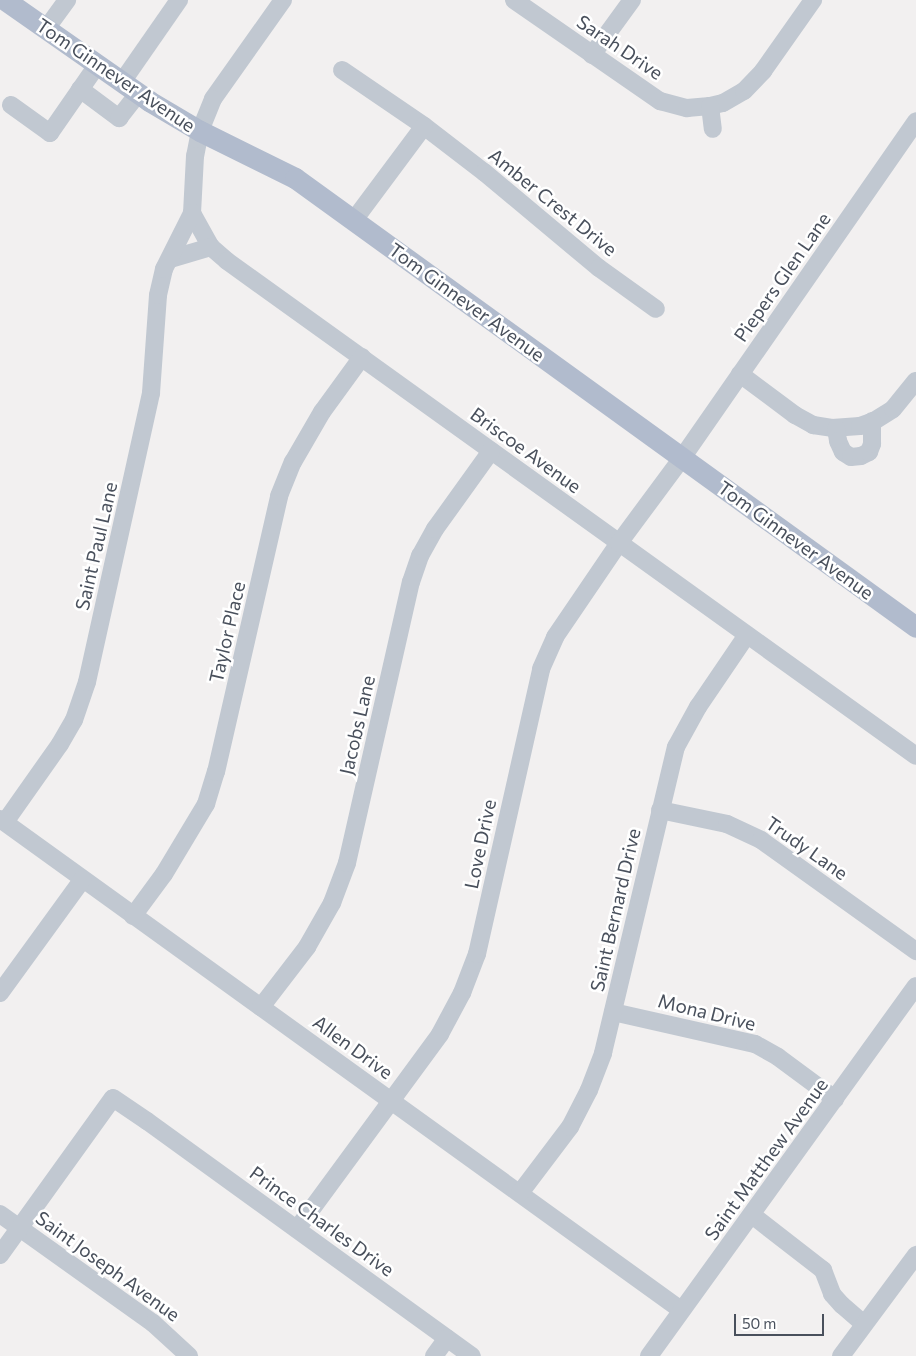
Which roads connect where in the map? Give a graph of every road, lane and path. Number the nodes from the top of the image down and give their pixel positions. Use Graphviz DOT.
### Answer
graph roads {
  1 [pos="67,0"];
  2 [pos="179,0"];
  3 [pos="283,0"];
  4 [pos="514,0"];
  5 [pos="632,0"];
  6 [pos="813,0"];
  7 [pos="15,3"];
  8 [pos="46,29"];
  9 [pos="592,55"];
  10 [pos="97,65"];
  11 [pos="342,70"];
  12 [pos="130,88"];
  13 [pos="80,89"];
  14 [pos="11,104"];
  15 [pos="710,106"];
  16 [pos="916,121"];
  17 [pos="424,126"];
  18 [pos="713,129"];
  19 [pos="200,131"];
  20 [pos="192,213"];
  21 [pos="354,220"];
  22 [pos="211,247"];
  23 [pos="170,259"];
  24 [pos="656,309"];
  25 [pos="362,357"];
  26 [pos="740,374"];
  27 [pos="916,381"];
  28 [pos="872,421"];
  29 [pos="836,428"];
  30 [pos="491,451"];
  31 [pos="682,458"];
  32 [pos="618,542"];
  33 [pos="916,627"];
  34 [pos="747,635"];
  35 [pos="916,756"];
  36 [pos="660,810"];
  37 [pos="2,820"];
  38 [pos="82,880"];
  39 [pos="133,916"];
  40 [pos="916,951"];
  41 [pos="916,986"];
  42 [pos="0,993"];
  43 [pos="261,1008"];
  44 [pos="613,1012"];
  45 [pos="835,1099"];
  46 [pos="392,1102"];
  47 [pos="520,1193"];
  48 [pos="0,1214"];
  49 [pos="752,1215"];
  50 [pos="20,1228"];
  51 [pos="297,1230"];
  52 [pos="0,1255"];
  53 [pos="916,1255"];
  54 [pos="681,1310"];
  55 [pos="864,1324"];
  56 [pos="447,1338"];
  57 [pos="189,1356"];
  58 [pos="434,1356"];
  59 [pos="472,1356"];
  60 [pos="648,1356"];
  61 [pos="841,1356"];
  1 -- 8 [label="street"];
  2 -- 12 [label="street"];
  3 -- 19 [label="street"];
  4 -- 9 [label="street, Sarah Drive"];
  5 -- 9 [label="street"];
  6 -- 15 [label="street, Sarah Drive"];
  7 -- 8 [label="main road, Tom Ginnever Avenue"];
  8 -- 10 [label="main road, Tom Ginnever Avenue"];
  9 -- 15 [label="street, Sarah Drive"];
  10 -- 12 [label="main road, Tom Ginnever Avenue"];
  10 -- 13 [label="street"];
  11 -- 17 [label="street, Amber Crest Drive"];
  12 -- 13 [label="street"];
  12 -- 19 [label="main road, Tom Ginnever Avenue"];
  13 -- 14 [label="street"];
  15 -- 18 [label="street"];
  16 -- 26 [label="street, Piepers Glen Lane"];
  17 -- 21 [label="street"];
  17 -- 24 [label="street, Amber Crest Drive"];
  19 -- 20 [label="street"];
  19 -- 21 [label="main road, Tom Ginnever Avenue"];
  20 -- 22 [label="street, Briscoe Avenue"];
  20 -- 23 [label="street, Saint Paul Lane"];
  21 -- 31 [label="main road, Tom Ginnever Avenue"];
  22 -- 23 [label="street"];
  22 -- 25 [label="street, Briscoe Avenue"];
  23 -- 37 [label="street, Saint Paul Lane"];
  25 -- 30 [label="street, Briscoe Avenue"];
  25 -- 39 [label="street, Taylor Place"];
  26 -- 29 [label="street"];
  26 -- 31 [label="street, Piepers Glen Lane"];
  27 -- 28 [label="street"];
  28 -- 29 [label="street"];
  28 -- 29 [label="street"];
  30 -- 32 [label="street, Briscoe Avenue"];
  30 -- 43 [label="street, Jacobs Lane"];
  31 -- 32 [label="street, Love Drive"];
  31 -- 33 [label="main road, Tom Ginnever Avenue"];
  32 -- 34 [label="street, Briscoe Avenue"];
  32 -- 46 [label="street, Love Drive"];
  34 -- 35 [label="street, Briscoe Avenue"];
  34 -- 36 [label="street, Saint Bernard Drive"];
  36 -- 40 [label="street, Trudy Lane"];
  36 -- 44 [label="street, Saint Bernard Drive"];
  37 -- 38 [label="street, Allen Drive"];
  38 -- 39 [label="street, Allen Drive"];
  38 -- 42 [label="street"];
  39 -- 43 [label="street, Allen Drive"];
  41 -- 45 [label="street, Saint Matthew Avenue"];
  43 -- 46 [label="street, Allen Drive"];
  44 -- 45 [label="street, Mona Drive"];
  44 -- 47 [label="street, Saint Bernard Drive"];
  45 -- 49 [label="street, Saint Matthew Avenue"];
  46 -- 47 [label="street, Allen Drive"];
  46 -- 51 [label="street, Love Drive"];
  47 -- 54 [label="street, Allen Drive"];
  48 -- 50 [label="street, Saint Joseph Avenue"];
  49 -- 54 [label="street, Saint Matthew Avenue"];
  49 -- 55 [label="street"];
  50 -- 51 [label="street, Prince Charles Drive"];
  50 -- 52 [label="street"];
  50 -- 57 [label="street, Saint Joseph Avenue"];
  51 -- 56 [label="street, Prince Charles Drive"];
  53 -- 55 [label="street"];
  54 -- 60 [label="street, Saint Matthew Avenue"];
  55 -- 61 [label="street"];
  56 -- 58 [label="street"];
  56 -- 59 [label="street, Prince Charles Drive"];
}
